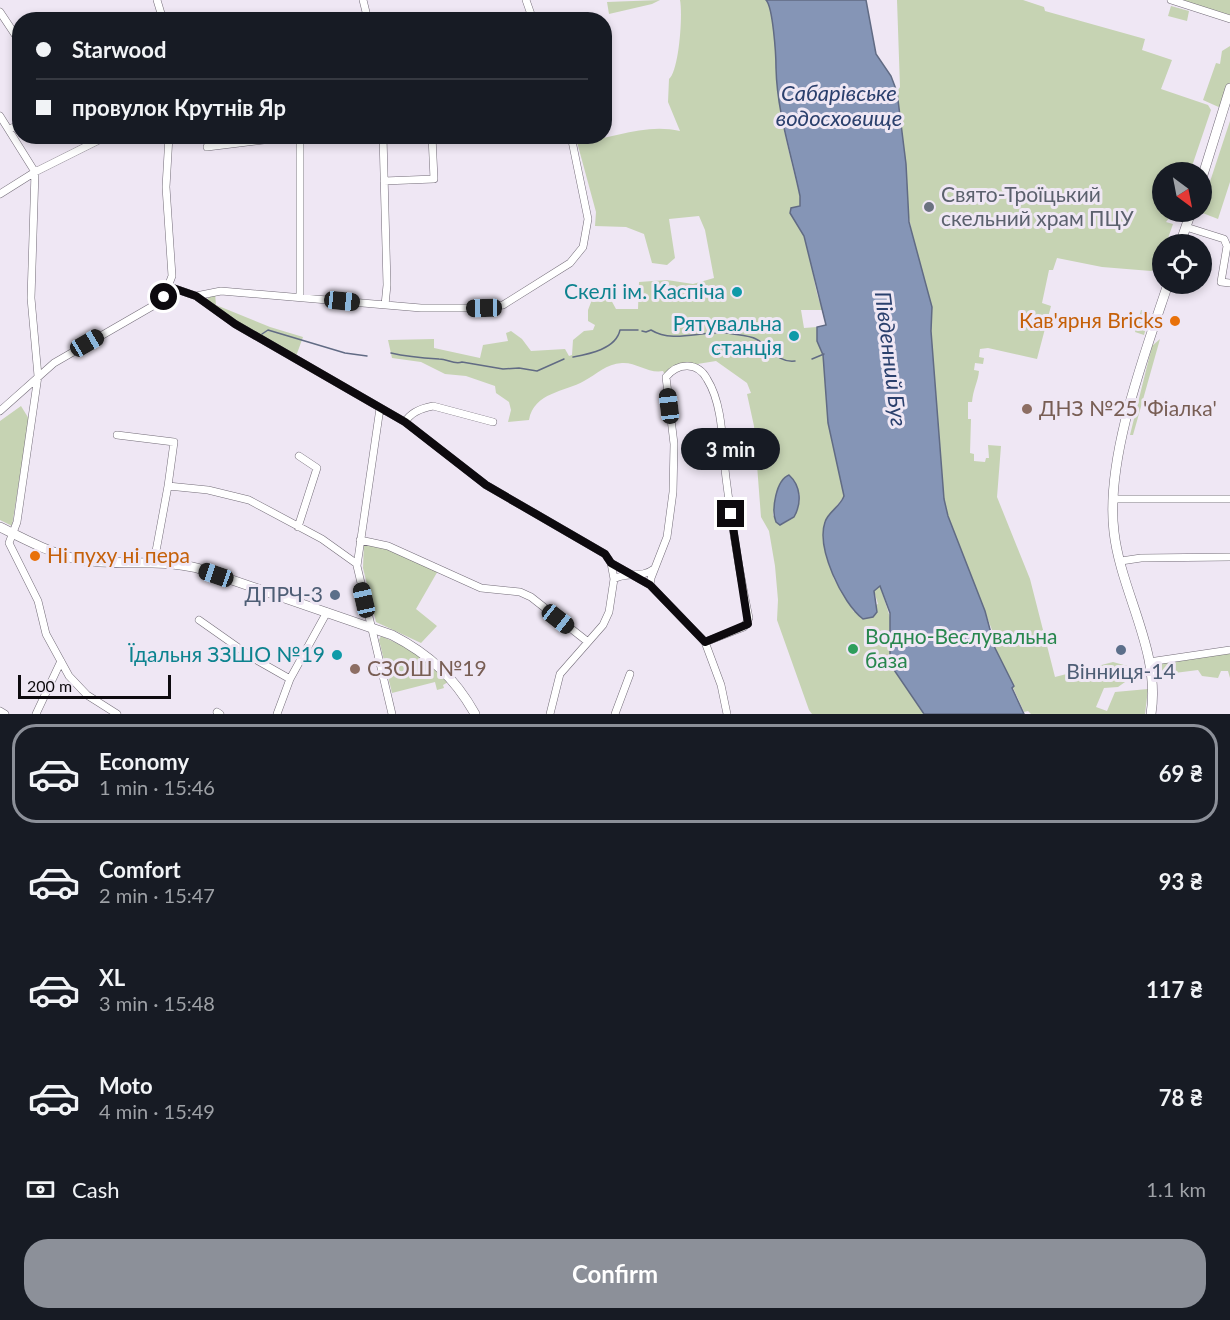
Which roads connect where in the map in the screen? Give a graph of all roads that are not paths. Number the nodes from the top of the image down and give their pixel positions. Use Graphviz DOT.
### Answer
graph roads {
  1 [pos="1171,0"];
  2 [pos="0,12"];
  3 [pos="1230,19"];
  4 [pos="12,30"];
  5 [pos="1230,88"];
  6 [pos="0,116"];
  7 [pos="12,128"];
  8 [pos="9,130"];
  9 [pos="12,135"];
  10 [pos="18,144"];
  11 [pos="91,144"];
  12 [pos="169,144"];
  13 [pos="232,144"];
  14 [pos="298,144"];
  15 [pos="383,144"];
  16 [pos="432,144"];
  17 [pos="573,144"];
  18 [pos="207,147"];
  19 [pos="1207,162"];
  20 [pos="35,172"];
  21 [pos="384,181"];
  22 [pos="0,194"];
  23 [pos="1188,222"];
  24 [pos="1186,227"];
  25 [pos="1184,234"];
  26 [pos="1230,284"];
  27 [pos="170,287"];
  28 [pos="1165,294"];
  29 [pos="196,296"];
  30 [pos="300,296"];
  31 [pos="385,305"];
  32 [pos="38,376"];
  33 [pos="380,408"];
  34 [pos="0,411"];
  35 [pos="405,422"];
  36 [pos="493,423"];
  37 [pos="117,435"];
  38 [pos="299,456"];
  39 [pos="168,486"];
  40 [pos="1114,498"];
  41 [pos="1230,499"];
  42 [pos="0,527"];
  43 [pos="298,527"];
  44 [pos="13,533"];
  45 [pos="360,540"];
  46 [pos="1230,557"];
  47 [pos="1121,561"];
  48 [pos="154,562"];
  49 [pos="611,563"];
  50 [pos="357,564"];
  51 [pos="654,569"];
  52 [pos="633,575"];
  53 [pos="614,579"];
  54 [pos="650,585"];
  55 [pos="327,612"];
  56 [pos="199,620"];
  57 [pos="371,629"];
  58 [pos="588,642"];
  59 [pos="705,642"];
  60 [pos="1230,650"];
  61 [pos="62,661"];
  62 [pos="1149,662"];
  63 [pos="630,674"];
  64 [pos="290,679"];
  65 [pos="0,711"];
  66 [pos="5,714"];
  67 [pos="37,714"];
  68 [pos="117,714"];
  69 [pos="277,714"];
  70 [pos="392,714"];
  71 [pos="475,714"];
  72 [pos="550,714"];
  73 [pos="615,714"];
  74 [pos="727,714"];
  75 [pos="1151,714"];
  1 -- 3 [label="street"];
  2 -- 4 [label="street"];
  5 -- 19 [label="main road"];
  6 -- 8 [label="street"];
  7 -- 8 [label="street"];
  8 -- 9 [label="street"];
  10 -- 20 [label="street"];
  11 -- 20 [label="street"];
  12 -- 27 [label="street"];
  13 -- 18 [label="street"];
  14 -- 30 [label="street"];
  15 -- 21 [label="street"];
  16 -- 21 [label="street"];
  17 -- 31 [label="street"];
  20 -- 22 [label="street"];
  20 -- 32 [label="street"];
  21 -- 31 [label="street"];
  23 -- 24 [label="main road"];
  24 -- 25 [label="main road"];
  24 -- 26 [label="street"];
  27 -- 29 [label="street"];
  27 -- 32 [label="street"];
  28 -- 40 [label="main road"];
  29 -- 30 [label="street"];
  29 -- 33 [label="street"];
  30 -- 31 [label="street"];
  32 -- 34 [label="street"];
  32 -- 44 [label="street"];
  33 -- 35 [label="street"];
  33 -- 45 [label="street"];
  35 -- 36 [label="street"];
  35 -- 49 [label="street"];
  37 -- 39 [label="street"];
  38 -- 43 [label="street"];
  39 -- 43 [label="street"];
  39 -- 48 [label="street"];
  40 -- 41 [label="street"];
  40 -- 47 [label="main road"];
  42 -- 44 [label="main road"];
  43 -- 50 [label="street"];
  44 -- 48 [label="main road"];
  44 -- 61 [label="street"];
  45 -- 50 [label="street"];
  45 -- 58 [label="street"];
  46 -- 47 [label="street"];
  47 -- 62 [label="main road"];
  48 -- 55 [label="main road"];
  49 -- 52 [label="street"];
  49 -- 53 [label="street"];
  50 -- 57 [label="street"];
  51 -- 52 [label="street"];
  51 -- 54 [label="street"];
  51 -- 59 [label="street"];
  52 -- 53 [label="street"];
  52 -- 54 [label="street"];
  53 -- 58 [label="street"];
  54 -- 59 [label="street"];
  55 -- 57 [label="main road"];
  55 -- 64 [label="street"];
  56 -- 64 [label="street"];
  57 -- 70 [label="street"];
  57 -- 71 [label="main road"];
  58 -- 72 [label="street"];
  59 -- 74 [label="street"];
  60 -- 62 [label="street"];
  61 -- 67 [label="street"];
  61 -- 68 [label="street"];
  62 -- 75 [label="main road"];
  63 -- 73 [label="street"];
  64 -- 69 [label="street"];
  65 -- 66 [label="street"];
}
